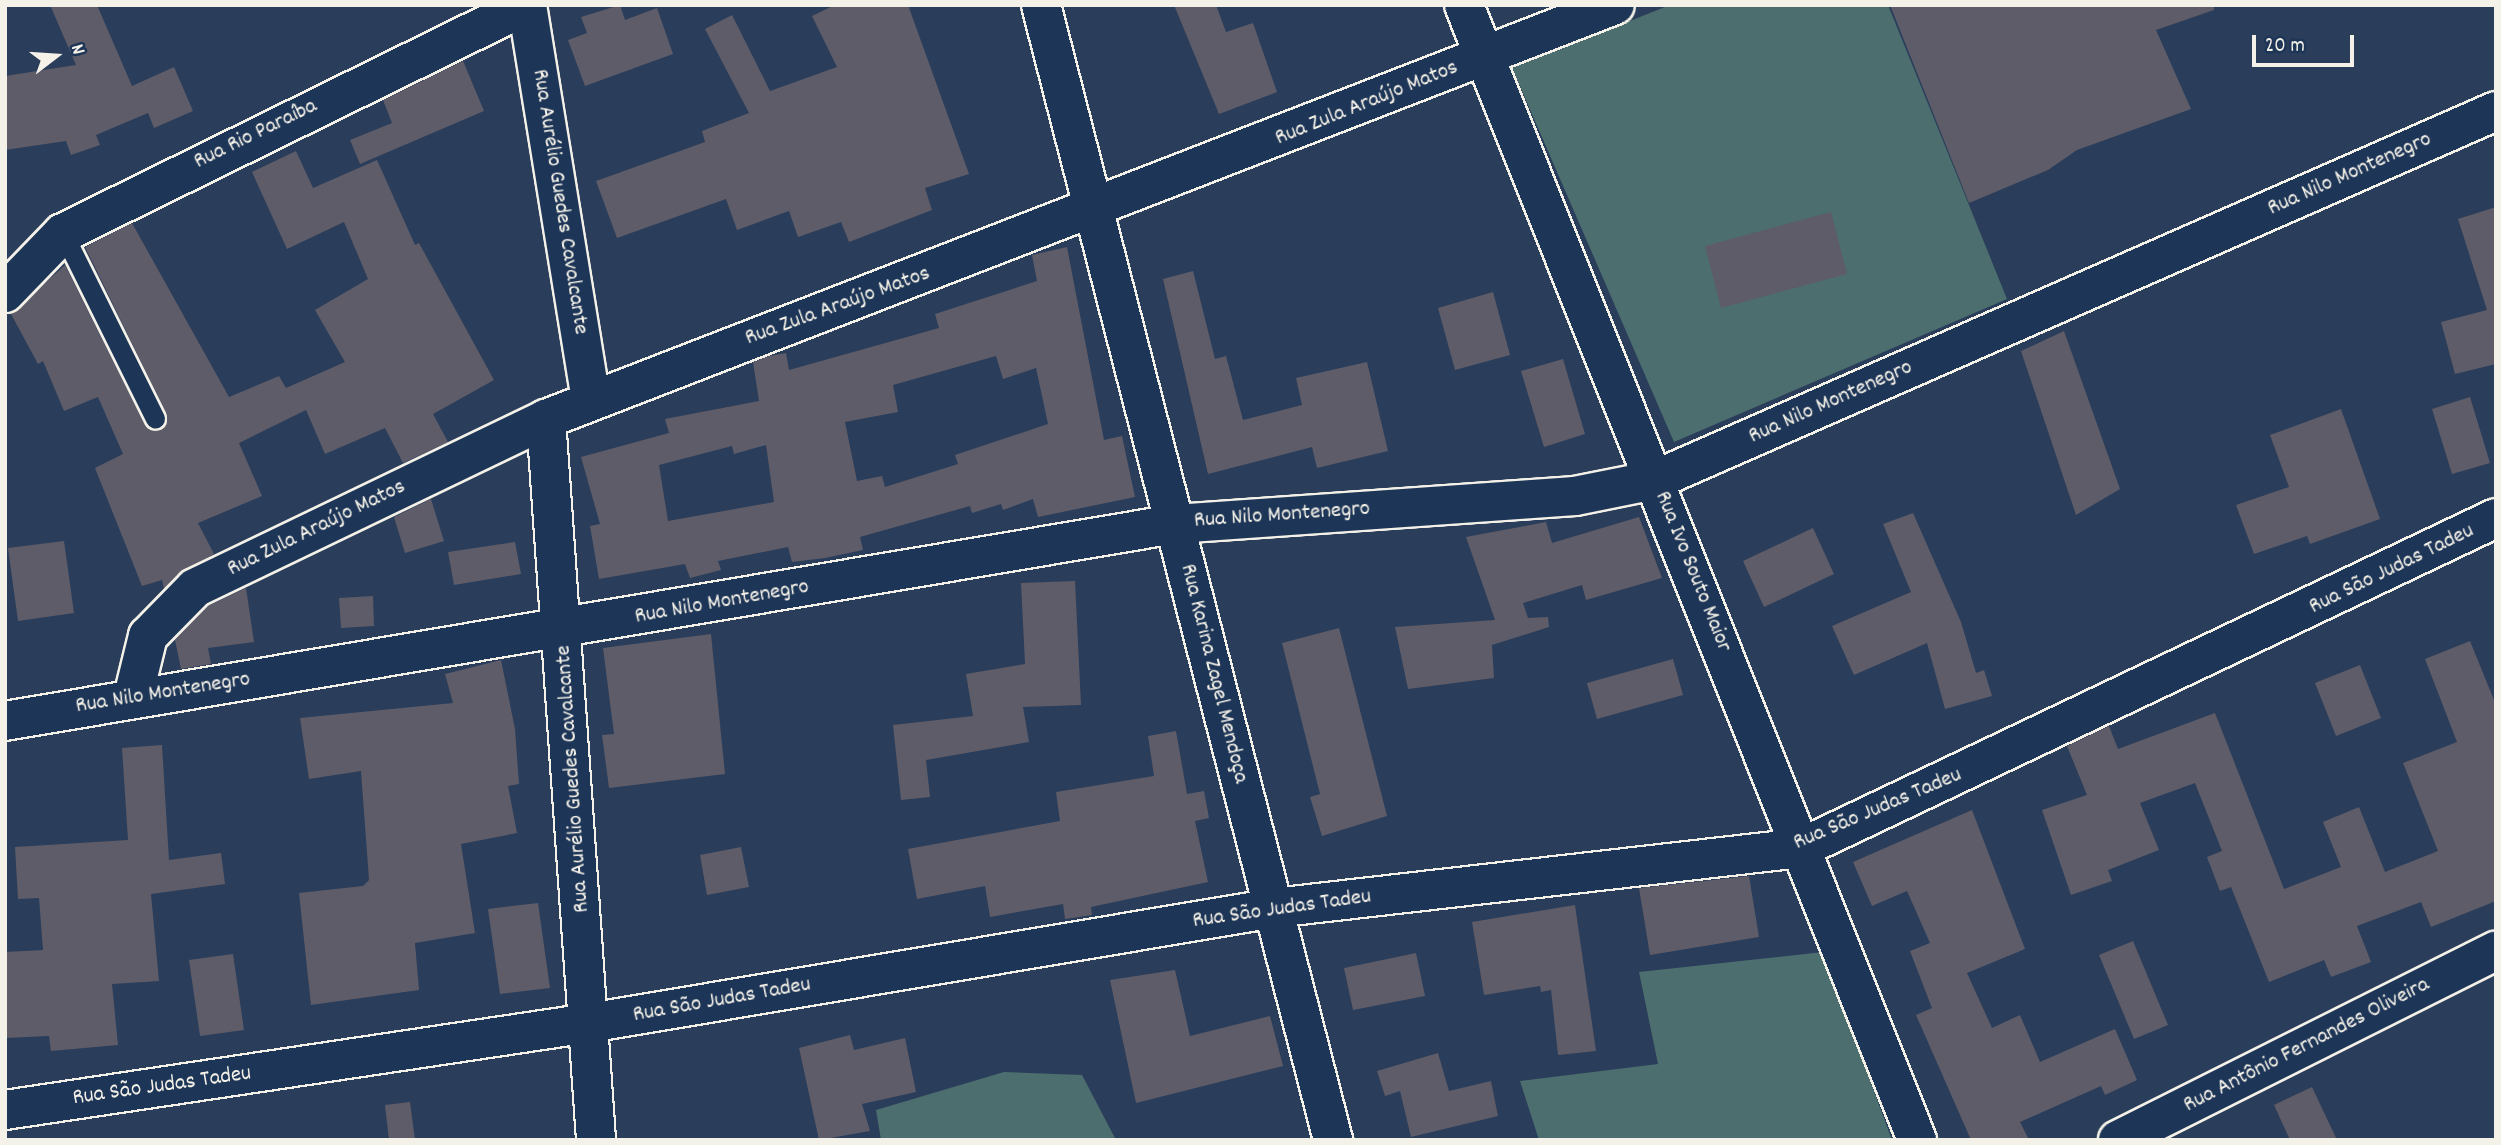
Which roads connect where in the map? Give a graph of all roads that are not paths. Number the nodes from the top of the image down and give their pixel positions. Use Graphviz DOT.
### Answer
graph roads {
  1 [pos="527,5"];
  2 [pos="1041,5"];
  3 [pos="1464,5"];
  4 [pos="1615,5"];
  5 [pos="1484,58"];
  6 [pos="2496,111"];
  7 [pos="1095,212"];
  8 [pos="63,233"];
  9 [pos="5,293"];
  10 [pos="591,400"];
  11 [pos="155,418"];
  12 [pos="546,419"];
  13 [pos="1655,480"];
  14 [pos="2496,518"];
  15 [pos="1175,524"];
  16 [pos="565,631"];
  17 [pos="134,697"];
  18 [pos="5,721"];
  19 [pos="1801,848"];
  20 [pos="1273,908"];
  21 [pos="2496,951"];
  22 [pos="589,1023"];
  23 [pos="5,1110"];
  24 [pos="596,1140"];
  25 [pos="1333,1140"];
  26 [pos="1917,1140"];
  27 [pos="2118,1140"];
  1 -- 8 [label="street, Rua Rio Paraíba"];
  1 -- 10 [label="street, Rua Aurélio Guedes Cavalcante"];
  2 -- 7 [label="street, Rua Karina Zagel Mendoça"];
  3 -- 5 [label="street, Rua Ivo Souto Maior"];
  4 -- 5 [label="street, Rua Zula Araújo Matos"];
  5 -- 7 [label="street, Rua Zula Araújo Matos"];
  5 -- 13 [label="street, Rua Ivo Souto Maior"];
  6 -- 13 [label="street, Rua Nilo Montenegro"];
  7 -- 10 [label="street, Rua Zula Araújo Matos"];
  7 -- 15 [label="street, Rua Karina Zagel Mendoça"];
  8 -- 9 [label="street, Rua Rio Paraíba"];
  8 -- 11 [label="lane"];
  10 -- 12 [label="street, Rua Zula Araújo Matos"];
  12 -- 16 [label="street, Rua Aurélio Guedes Cavalcante"];
  12 -- 17 [label="street, Rua Zula Araújo Matos"];
  13 -- 15 [label="street, Rua Nilo Montenegro"];
  13 -- 19 [label="street, Rua Ivo Souto Maior"];
  14 -- 19 [label="street, Rua São Judas Tadeu"];
  15 -- 16 [label="street, Rua Nilo Montenegro"];
  15 -- 20 [label="street, Rua Karina Zagel Mendoça"];
  16 -- 17 [label="street, Rua Nilo Montenegro"];
  16 -- 22 [label="street, Rua Aurélio Guedes Cavalcante"];
  17 -- 18 [label="street, Rua Nilo Montenegro"];
  19 -- 20 [label="street, Rua São Judas Tadeu"];
  19 -- 26 [label="street, Rua Ivo Souto Maior"];
  20 -- 22 [label="street, Rua São Judas Tadeu"];
  20 -- 25 [label="street, Rua Karina Zagel Mendoça"];
  21 -- 27 [label="street, Rua Antônio Fernandes Oliveira"];
  22 -- 23 [label="street, Rua São Judas Tadeu"];
  22 -- 24 [label="street, Rua Aurélio Guedes Cavalcante"];
}
